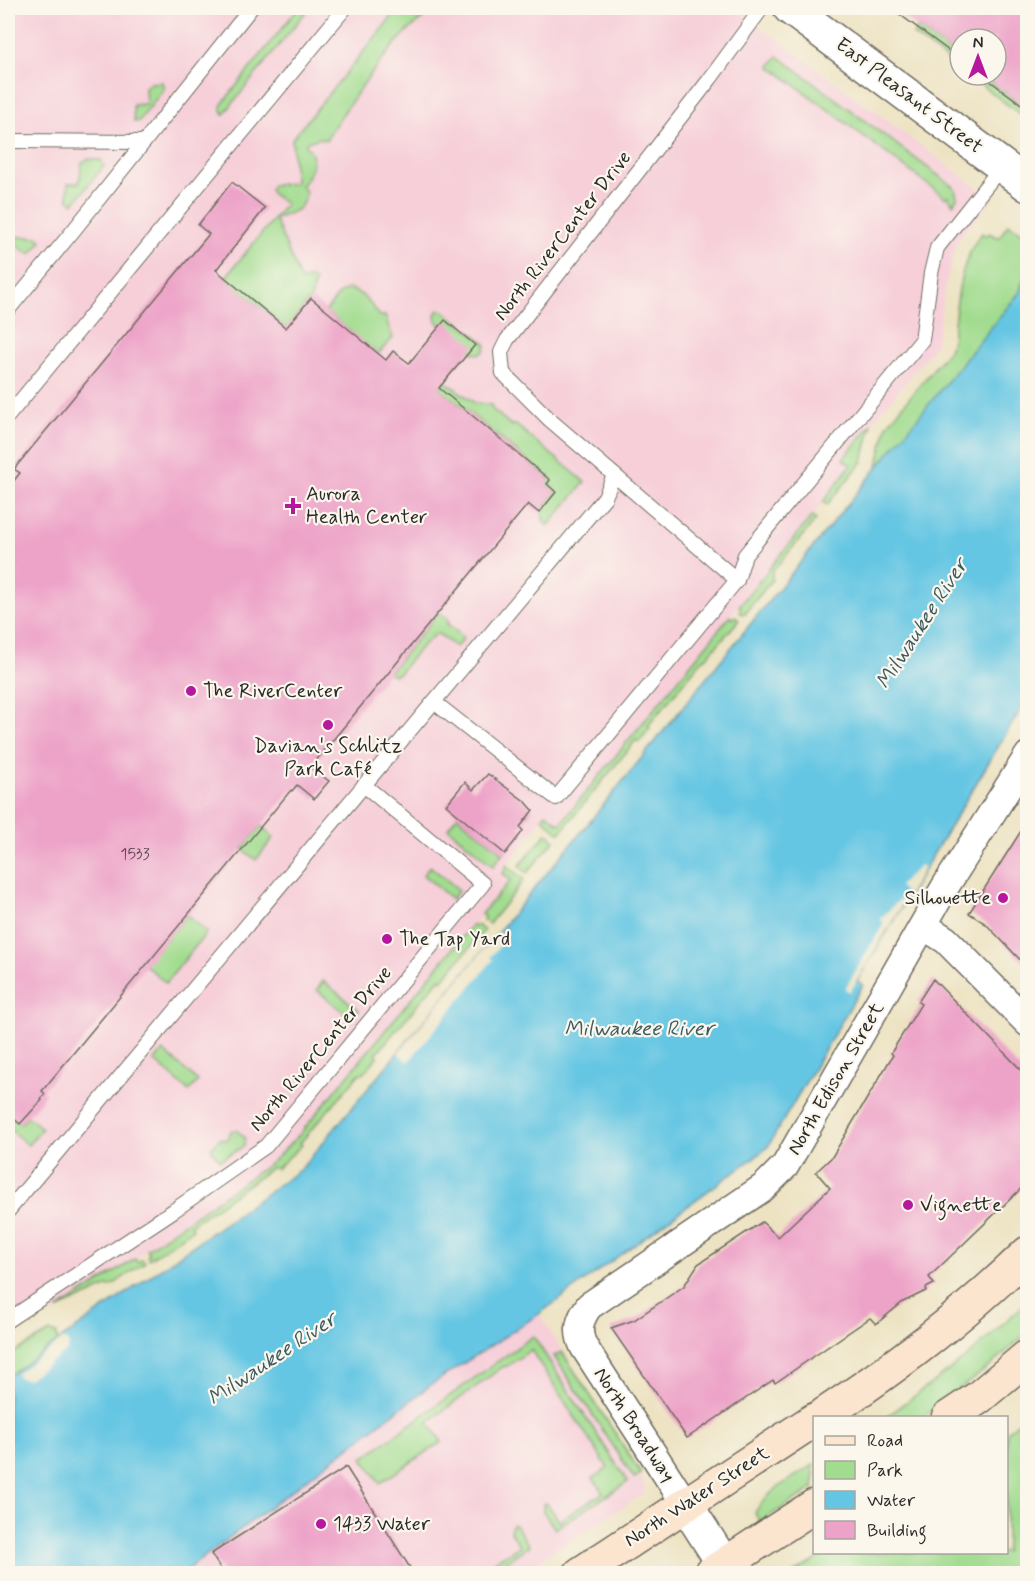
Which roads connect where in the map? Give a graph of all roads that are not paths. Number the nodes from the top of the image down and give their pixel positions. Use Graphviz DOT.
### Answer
graph roads {
  1 [pos="251,8"];
  2 [pos="345,8"];
  3 [pos="762,8"];
  4 [pos="790,8"];
  5 [pos="8,141"];
  6 [pos="144,142"];
  7 [pos="1015,176"];
  8 [pos="8,310"];
  9 [pos="8,416"];
  10 [pos="614,475"];
  11 [pos="737,580"];
  12 [pos="434,702"];
  13 [pos="1028,756"];
  14 [pos="364,785"];
  15 [pos="924,926"];
  16 [pos="1028,1023"];
  17 [pos="8,1211"];
  18 [pos="1028,1253"];
  19 [pos="8,1320"];
  20 [pos="579,1336"];
  21 [pos="1028,1356"];
  22 [pos="822,1416"];
  23 [pos="951,1416"];
  24 [pos="813,1421"];
  25 [pos="686,1505"];
  26 [pos="813,1507"];
  27 [pos="722,1570"];
  28 [pos="580,1574"];
  1 -- 6 [label="lane"];
  2 -- 9 [label="lane"];
  3 -- 10 [label="lane, North RiverCenter Drive"];
  4 -- 7 [label="street, East Pleasant Street"];
  5 -- 6 [label="lane"];
  6 -- 8 [label="lane"];
  7 -- 11 [label="lane"];
  10 -- 11 [label="lane, North RiverCenter Drive"];
  10 -- 12 [label="lane"];
  11 -- 12 [label="lane"];
  12 -- 14 [label="lane"];
  13 -- 15 [label="street, North Edison Street"];
  14 -- 17 [label="lane"];
  14 -- 19 [label="lane, North RiverCenter Drive"];
  15 -- 16 [label="street"];
  15 -- 20 [label="street, North Edison Street"];
  18 -- 22 [label="main road"];
  20 -- 25 [label="street, North Broadway"];
  21 -- 23 [label="main road"];
  24 -- 25 [label="main road, North Water Street"];
  25 -- 27 [label="street, North Broadway"];
  25 -- 28 [label="main road, North Water Street"];
  26 -- 27 [label="main road"];
}
